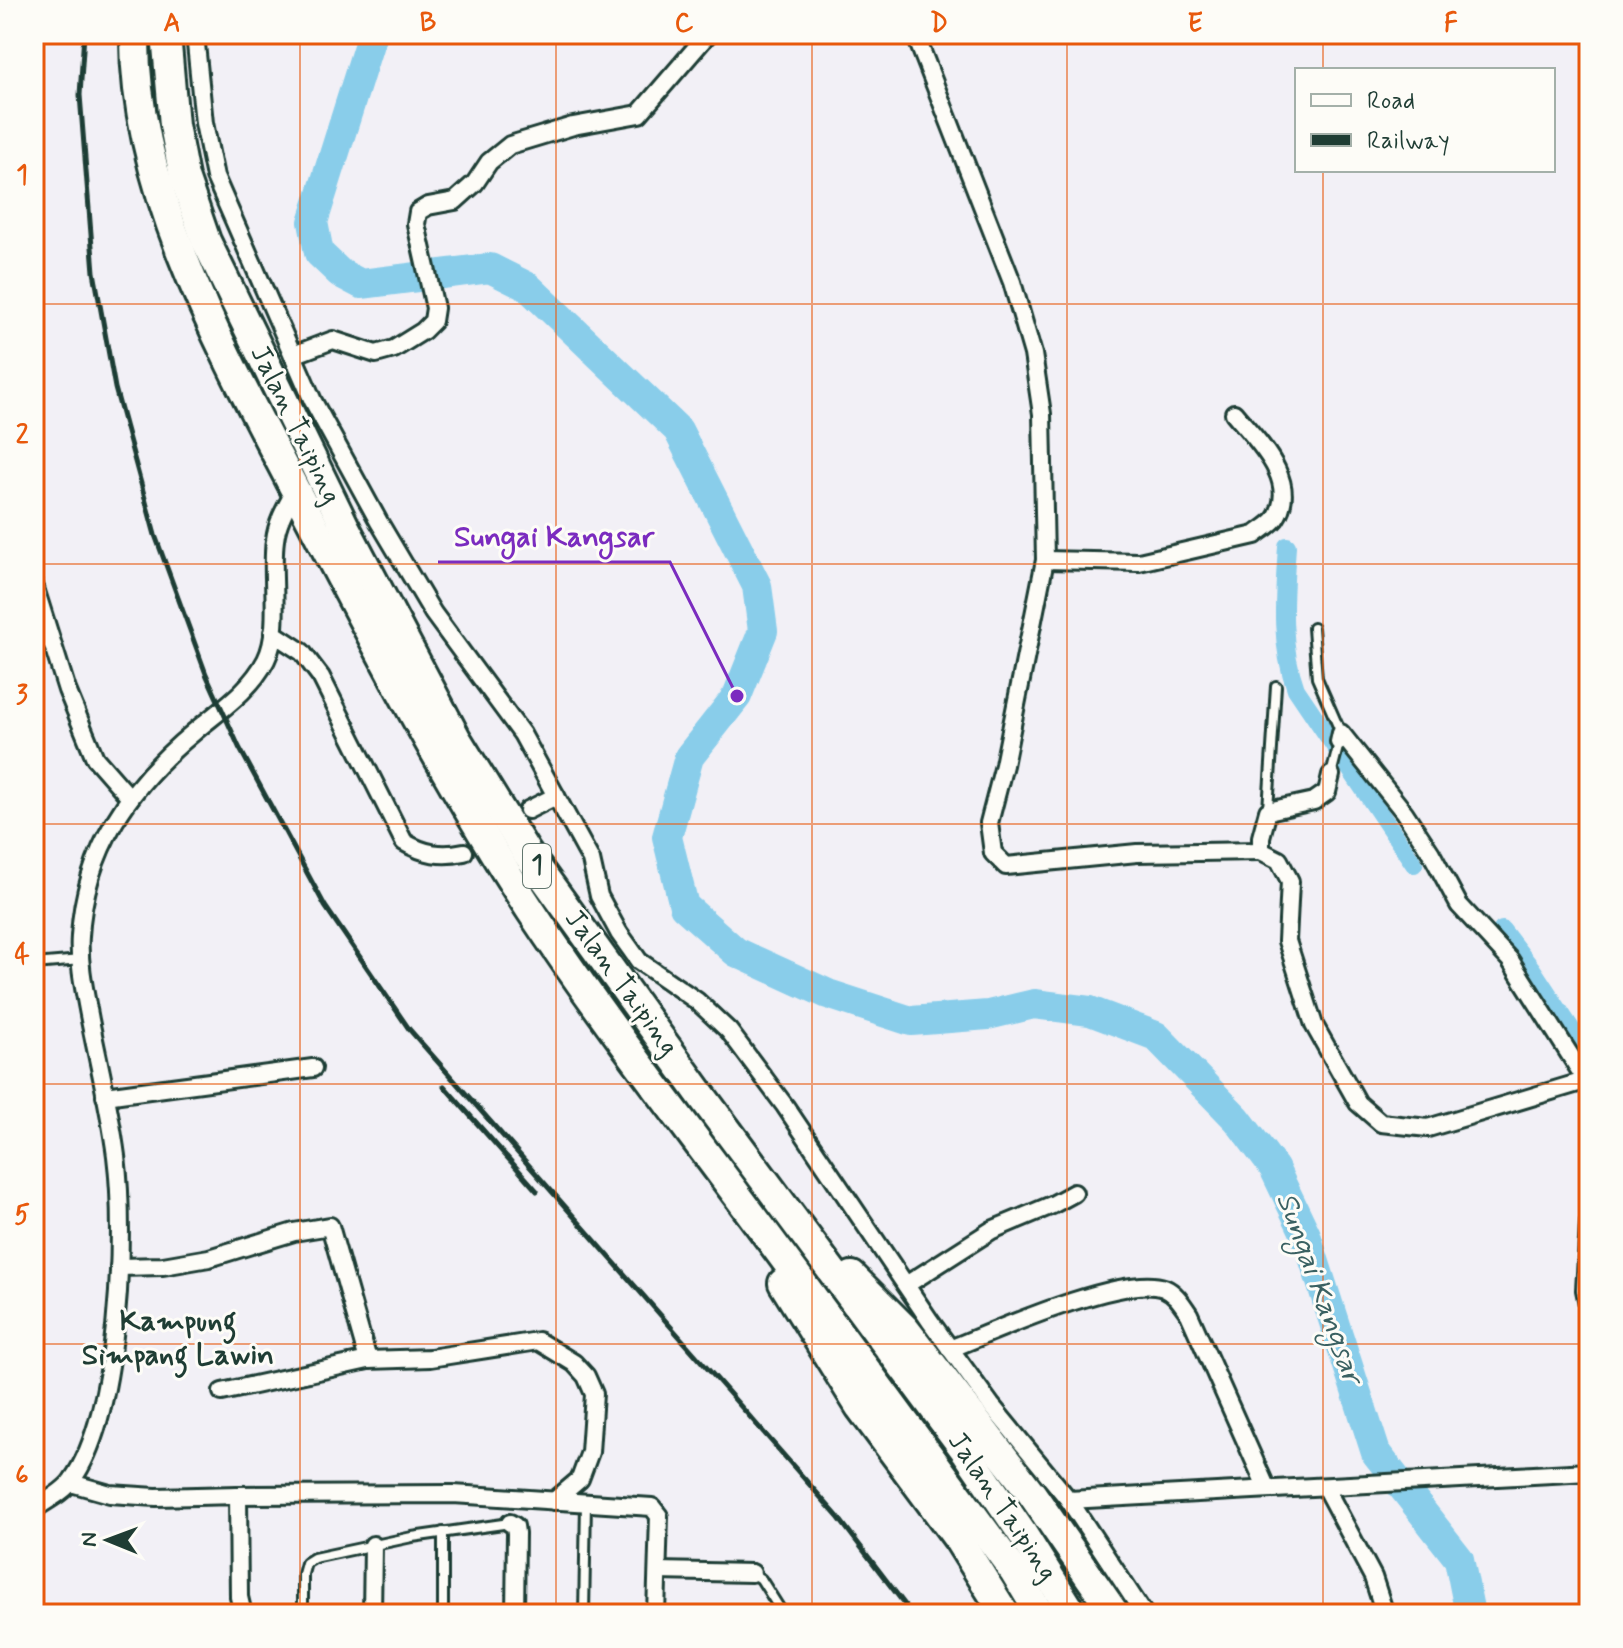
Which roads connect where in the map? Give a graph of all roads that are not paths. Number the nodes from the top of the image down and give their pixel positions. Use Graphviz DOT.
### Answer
graph roads {
  1 [pos="135,34"];
  2 [pos="166,34"];
  3 [pos="195,34"];
  4 [pos="708,34"];
  5 [pos="915,34"];
  6 [pos="293,355"];
  7 [pos="1234,413"];
  8 [pos="295,491"];
  9 [pos="1045,560"];
  10 [pos="34,585"];
  11 [pos="1313,628"];
  12 [pos="273,633"];
  13 [pos="52,640"];
  14 [pos="34,648"];
  15 [pos="1276,686"];
  16 [pos="1340,738"];
  17 [pos="1331,775"];
  18 [pos="556,796"];
  19 [pos="130,798"];
  20 [pos="528,810"];
  21 [pos="1268,811"];
  22 [pos="1261,851"];
  23 [pos="464,852"];
  24 [pos="82,960"];
  25 [pos="34,964"];
  26 [pos="313,1068"];
  27 [pos="1588,1082"];
  28 [pos="105,1096"];
  29 [pos="1074,1193"];
  30 [pos="754,1218"];
  31 [pos="1589,1223"];
  32 [pos="810,1239"];
  33 [pos="119,1267"];
  34 [pos="906,1285"];
  35 [pos="1589,1309"];
  36 [pos="950,1349"];
  37 [pos="368,1360"];
  38 [pos="222,1392"];
  39 [pos="1589,1472"];
  40 [pos="71,1483"];
  41 [pos="1331,1486"];
  42 [pos="1267,1489"];
  43 [pos="238,1495"];
  44 [pos="1069,1500"];
  45 [pos="554,1501"];
  46 [pos="586,1503"];
  47 [pos="34,1509"];
  48 [pos="510,1523"];
  49 [pos="443,1532"];
  50 [pos="373,1545"];
  51 [pos="658,1571"];
  52 [pos="752,1573"];
  53 [pos="243,1614"];
  54 [pos="303,1614"];
  55 [pos="372,1614"];
  56 [pos="443,1614"];
  57 [pos="515,1614"];
  58 [pos="584,1614"];
  59 [pos="656,1614"];
  60 [pos="783,1614"];
  61 [pos="1005,1614"];
  62 [pos="1040,1614"];
  63 [pos="1073,1614"];
  64 [pos="1115,1614"];
  65 [pos="1144,1614"];
  66 [pos="1385,1614"];
  1 -- 8 [label="highway, Jalan Taiping / 1"];
  2 -- 32 [label="highway, Jalan Taiping / 1"];
  3 -- 6 [label="street"];
  4 -- 6 [label="street"];
  5 -- 9 [label="street"];
  6 -- 18 [label="street"];
  7 -- 9 [label="street"];
  8 -- 12 [label="street"];
  8 -- 30 [label="highway, Jalan Taiping / 1"];
  9 -- 22 [label="street"];
  10 -- 13 [label="street"];
  11 -- 16 [label="lane"];
  12 -- 19 [label="street"];
  12 -- 23 [label="street"];
  13 -- 14 [label="lane"];
  13 -- 19 [label="street"];
  15 -- 21 [label="lane"];
  16 -- 17 [label="lane"];
  16 -- 27 [label="street"];
  17 -- 21 [label="street"];
  18 -- 20 [label="street"];
  18 -- 34 [label="street"];
  19 -- 24 [label="street"];
  21 -- 22 [label="street"];
  22 -- 27 [label="street"];
  24 -- 25 [label="lane"];
  24 -- 28 [label="street"];
  26 -- 28 [label="street"];
  28 -- 33 [label="street"];
  29 -- 34 [label="street"];
  30 -- 61 [label="highway"];
  30 -- 62 [label="highway, Jalan Taiping / 1"];
  31 -- 35 [label="street"];
  32 -- 63 [label="highway, Jalan Taiping / 1"];
  32 -- 64 [label="highway"];
  33 -- 37 [label="street"];
  33 -- 40 [label="street"];
  34 -- 36 [label="street"];
  36 -- 42 [label="street"];
  36 -- 44 [label="street"];
  37 -- 38 [label="street"];
  37 -- 45 [label="street"];
  39 -- 41 [label="street"];
  40 -- 43 [label="street"];
  40 -- 47 [label="street"];
  41 -- 42 [label="street"];
  41 -- 66 [label="street"];
  42 -- 44 [label="street"];
  43 -- 45 [label="street"];
  43 -- 53 [label="street"];
  44 -- 65 [label="street"];
  45 -- 46 [label="street"];
  46 -- 51 [label="street"];
  46 -- 58 [label="lane"];
  48 -- 49 [label="lane"];
  48 -- 57 [label="street"];
  49 -- 50 [label="lane"];
  49 -- 56 [label="lane"];
  50 -- 54 [label="lane"];
  50 -- 55 [label="street"];
  51 -- 52 [label="street"];
  51 -- 59 [label="street"];
  52 -- 60 [label="lane"];
}
